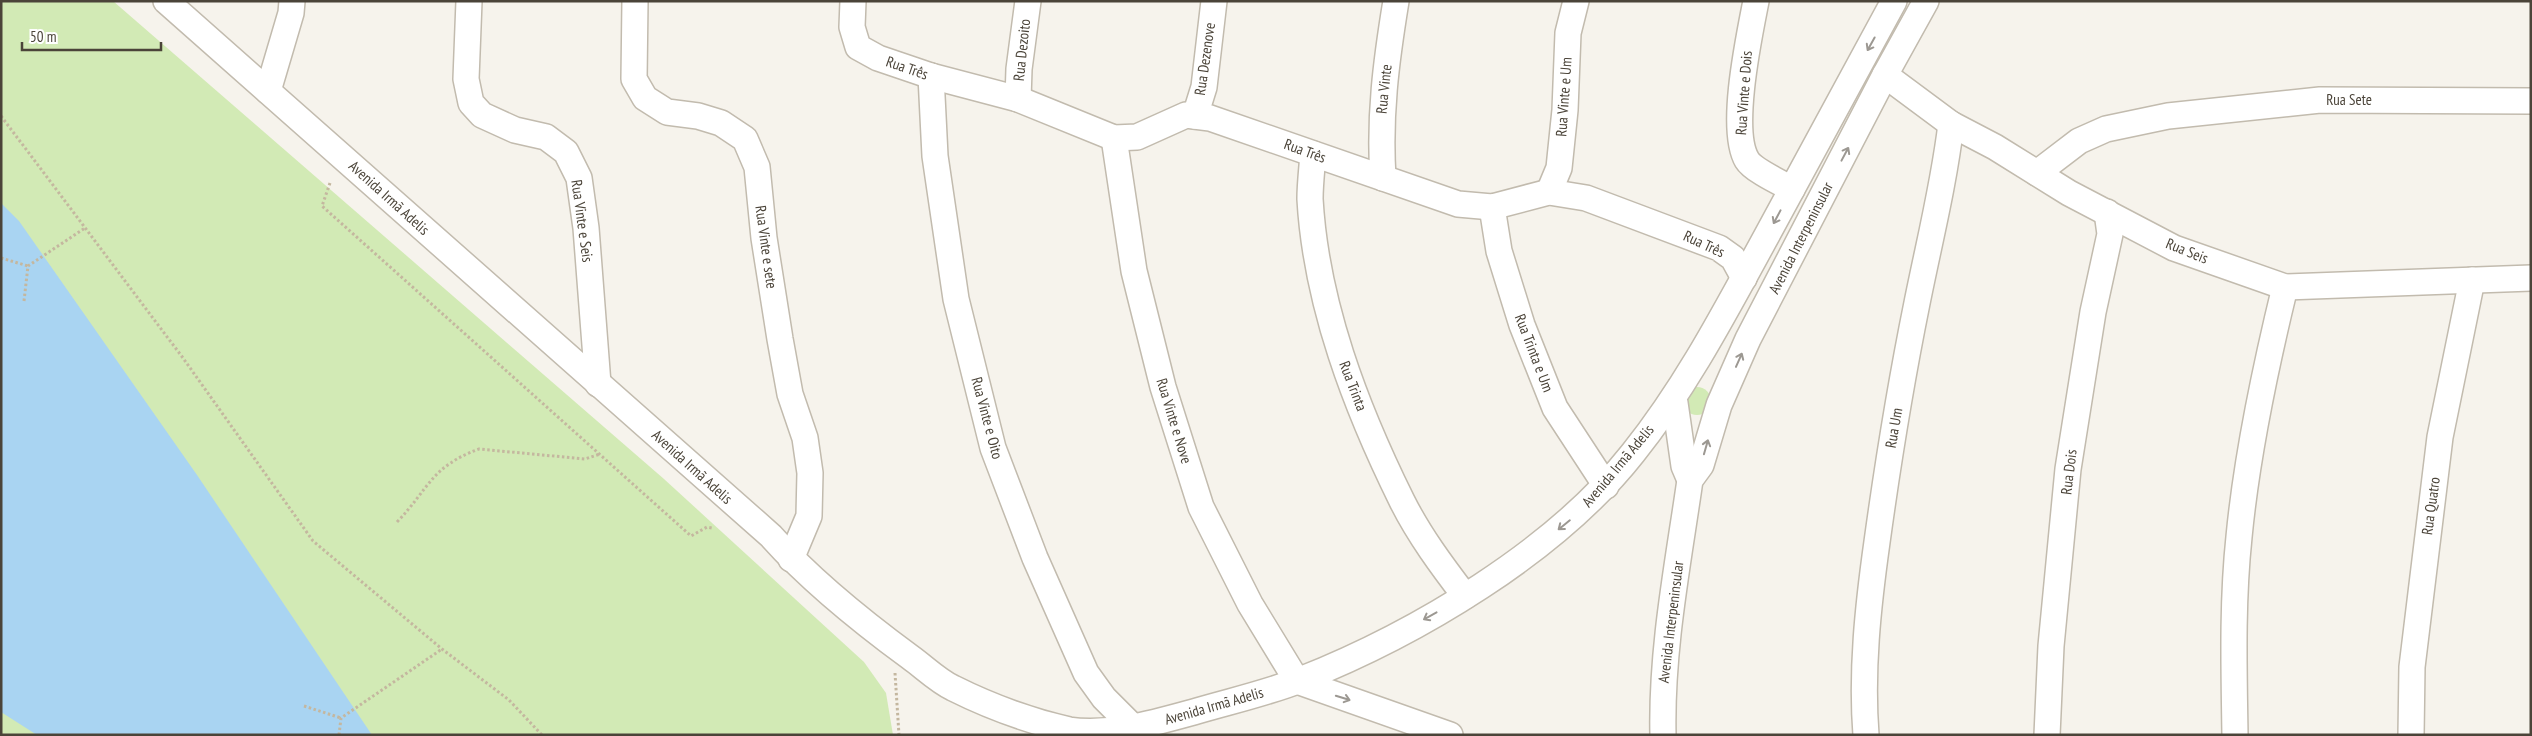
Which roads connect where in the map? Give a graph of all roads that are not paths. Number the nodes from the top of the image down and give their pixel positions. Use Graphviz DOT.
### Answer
graph roads {
  1 [pos="166,1"];
  2 [pos="292,1"];
  3 [pos="469,1"];
  4 [pos="635,1"];
  5 [pos="853,1"];
  6 [pos="1028,1"];
  7 [pos="1214,1"];
  8 [pos="1396,1"];
  9 [pos="1576,1"];
  10 [pos="1756,1"];
  11 [pos="1894,1"];
  12 [pos="1926,1"];
  13 [pos="1885,75"];
  14 [pos="931,76"];
  15 [pos="268,91"];
  16 [pos="1018,99"];
  17 [pos="2531,101"];
  18 [pos="1195,116"];
  19 [pos="1952,124"];
  20 [pos="1114,138"];
  21 [pos="1314,154"];
  22 [pos="2037,173"];
  23 [pos="1384,178"];
  24 [pos="1792,189"];
  25 [pos="1549,192"];
  26 [pos="1492,207"];
  27 [pos="2107,212"];
  28 [pos="1744,278"];
  29 [pos="2531,278"];
  30 [pos="2472,280"];
  31 [pos="2285,287"];
  32 [pos="598,384"];
  33 [pos="1676,396"];
  34 [pos="1718,408"];
  35 [pos="1690,480"];
  36 [pos="1606,486"];
  37 [pos="791,559"];
  38 [pos="1464,596"];
  39 [pos="1297,681"];
  40 [pos="1135,728"];
  41 [pos="1450,735"];
  42 [pos="1663,735"];
  43 [pos="1866,735"];
  44 [pos="2047,735"];
  45 [pos="2235,735"];
  46 [pos="2411,735"];
  1 -- 15 [label="street, Avenida Irmã Adelis"];
  2 -- 15 [label="street"];
  3 -- 32 [label="street, Rua Vinte e Seis"];
  4 -- 37 [label="street, Rua Vinte e sete"];
  5 -- 14 [label="street, Rua Três"];
  6 -- 16 [label="street, Rua Dezoito"];
  7 -- 18 [label="street, Rua Dezenove"];
  8 -- 23 [label="street, Rua Vinte"];
  9 -- 25 [label="street, Rua Vinte e Um"];
  10 -- 24 [label="street, Rua Vinte e Dois"];
  11 -- 24 [label="street, Avenida Interpeninsular, one-way"];
  12 -- 13 [label="street, Avenida Interpeninsular"];
  13 -- 19 [label="street, Rua Seis"];
  34 -- 13 [label="street, Avenida Interpeninsular, one-way"];
  14 -- 16 [label="street, Rua Três"];
  14 -- 40 [label="street, Rua Vinte e Oito"];
  15 -- 32 [label="street, Avenida Irmã Adelis"];
  16 -- 20 [label="street, Rua Três"];
  17 -- 22 [label="street, Rua Sete"];
  18 -- 20 [label="street, Rua Três"];
  18 -- 21 [label="street, Rua Três"];
  19 -- 22 [label="street, Rua Seis"];
  19 -- 43 [label="street, Rua Um"];
  20 -- 39 [label="street, Rua Vinte e Nove"];
  21 -- 23 [label="street, Rua Três"];
  21 -- 38 [label="street, Rua Trinta"];
  22 -- 27 [label="street, Rua Seis"];
  23 -- 26 [label="street, Rua Três"];
  24 -- 28 [label="street, Avenida Interpeninsular, one-way"];
  25 -- 26 [label="street, Rua Três"];
  25 -- 28 [label="street, Rua Três"];
  26 -- 36 [label="street, Rua Trinta e Um"];
  27 -- 31 [label="street, Rua Seis"];
  27 -- 44 [label="street, Rua Dois"];
  28 -- 33 [label="street, Avenida Interpeninsular"];
  29 -- 30 [label="street, Rua Seis"];
  30 -- 31 [label="street, Rua Seis"];
  30 -- 46 [label="street, Rua Quatro"];
  31 -- 45 [label="street"];
  32 -- 37 [label="street, Avenida Irmã Adelis"];
  33 -- 34 [label="street"];
  33 -- 34 [label="street"];
  33 -- 35 [label="street, Avenida Interpeninsular"];
  33 -- 36 [label="street, Avenida Irmã Adelis"];
  35 -- 34 [label="street, Avenida Interpeninsular, one-way"];
  35 -- 42 [label="street, Avenida Interpeninsular"];
  36 -- 38 [label="street, Avenida Irmã Adelis, one-way"];
  37 -- 40 [label="street, Avenida Irmã Adelis"];
  38 -- 39 [label="street, Avenida Irmã Adelis, one-way"];
  39 -- 40 [label="street, Avenida Irmã Adelis"];
  39 -- 41 [label="street, one-way"];
}
